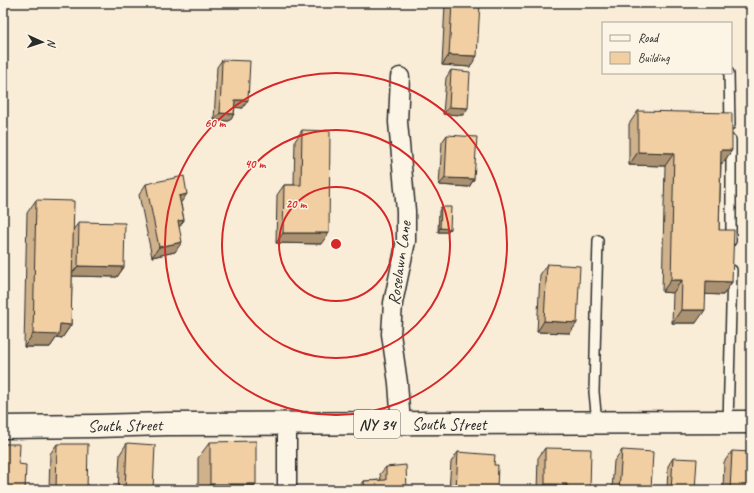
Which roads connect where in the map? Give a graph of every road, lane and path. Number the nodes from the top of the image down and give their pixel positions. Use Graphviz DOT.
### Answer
graph roads {
  1 [pos="729,74"];
  2 [pos="400,77"];
  3 [pos="598,240"];
  4 [pos="731,249"];
  5 [pos="732,264"];
  6 [pos="751,422"];
  7 [pos="597,423"];
  8 [pos="728,423"];
  9 [pos="287,424"];
  10 [pos="401,424"];
  11 [pos="3,427"];
  12 [pos="287,490"];
  1 -- 4 [label="lane"];
  2 -- 10 [label="street, Roselawn Lane"];
  3 -- 7 [label="lane"];
  5 -- 8 [label="lane"];
  6 -- 8 [label="main road, South Street / NY 34"];
  7 -- 8 [label="main road, South Street / NY 34"];
  7 -- 10 [label="main road, South Street / NY 34"];
  9 -- 10 [label="main road, South Street / NY 34"];
  9 -- 11 [label="main road, South Street / NY 34"];
  9 -- 12 [label="street"];
}
